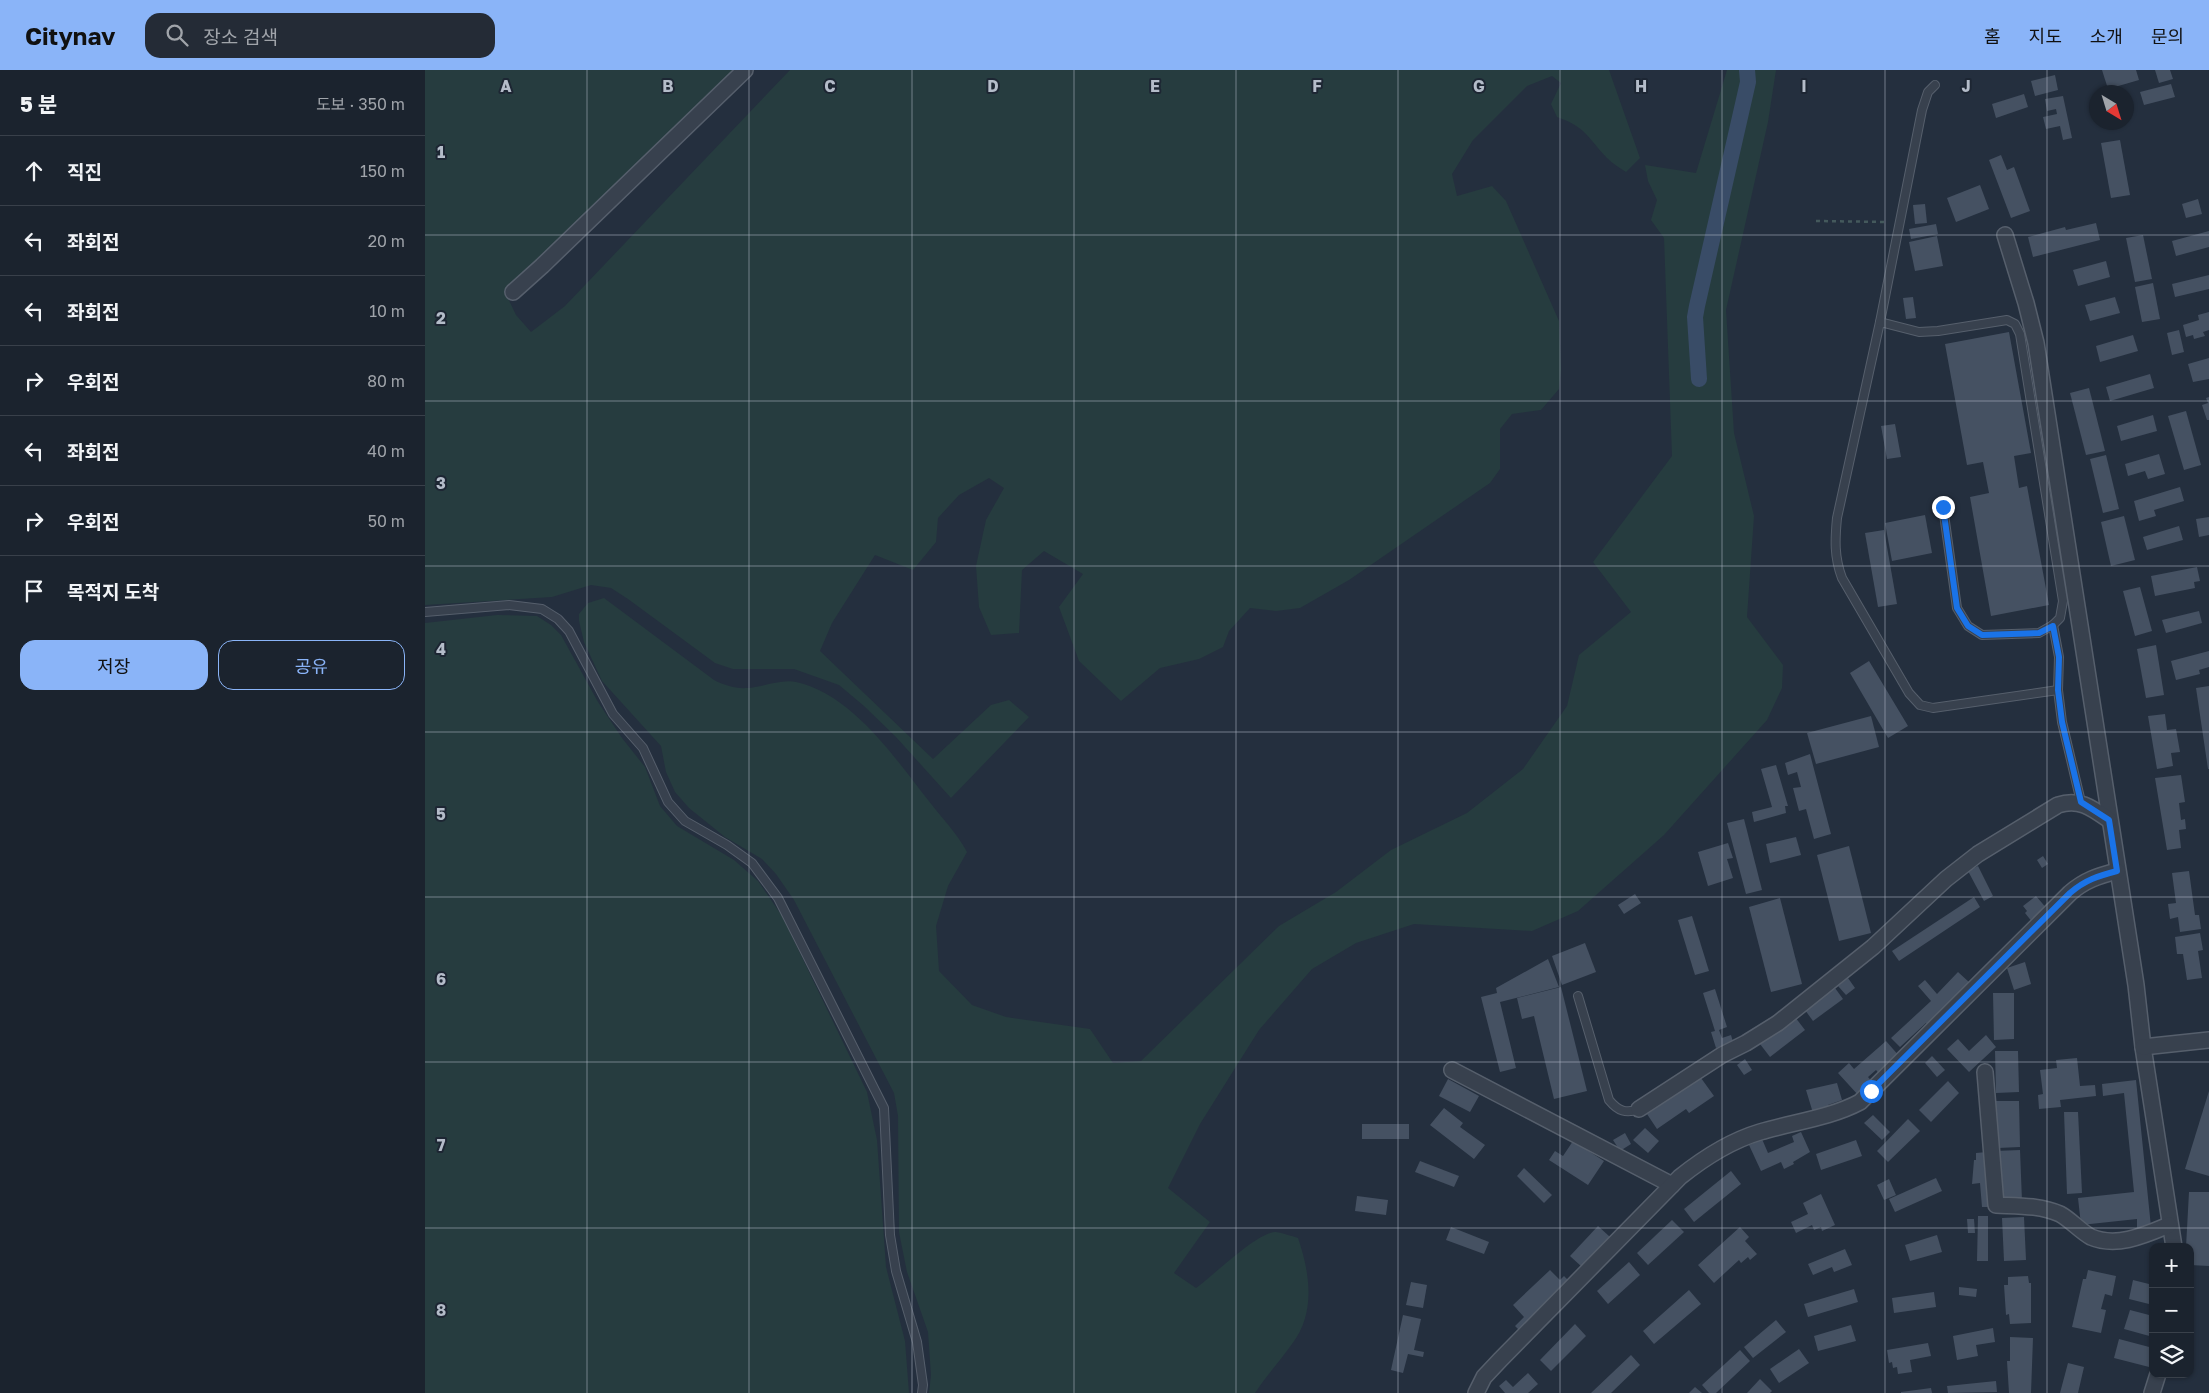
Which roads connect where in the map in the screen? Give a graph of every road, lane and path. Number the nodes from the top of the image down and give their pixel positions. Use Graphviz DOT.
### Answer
graph roads {
  1 [pos="745,70"];
  2 [pos="1935,85"];
  3 [pos="1816,220"];
  4 [pos="1900,223"];
  5 [pos="2005,235"];
  6 [pos="513,292"];
  7 [pos="1880,322"];
  8 [pos="1943,507"];
  9 [pos="425,612"];
  10 [pos="2053,626"];
  11 [pos="2058,690"];
  12 [pos="2081,802"];
  13 [pos="2109,820"];
  14 [pos="2117,871"];
  15 [pos="1578,996"];
  16 [pos="2209,1040"];
  17 [pos="2143,1047"];
  18 [pos="1452,1070"];
  19 [pos="1985,1072"];
  20 [pos="1639,1109"];
  21 [pos="1672,1185"];
  22 [pos="2169,1225"];
  23 [pos="2173,1243"];
  24 [pos="2157,1378"];
  25 [pos="922,1393"];
  26 [pos="1476,1393"];
  27 [pos="2152,1393"];
  1 -- 6 [label="street"];
  2 -- 4 [label="lane"];
  3 -- 4 [label="path"];
  4 -- 7 [label="lane"];
  5 -- 13 [label="street"];
  7 -- 10 [label="lane"];
  7 -- 11 [label="lane"];
  8 -- 10 [label="lane"];
  9 -- 25 [label="lane"];
  10 -- 11 [label="lane"];
  11 -- 12 [label="lane"];
  12 -- 13 [label="street"];
  12 -- 20 [label="street"];
  13 -- 14 [label="street"];
  14 -- 17 [label="street"];
  14 -- 21 [label="street"];
  15 -- 20 [label="lane"];
  16 -- 17 [label="street"];
  17 -- 22 [label="street"];
  18 -- 21 [label="street"];
  19 -- 22 [label="street"];
  21 -- 26 [label="street"];
  22 -- 23 [label="street"];
  24 -- 27 [label="street"];
}
